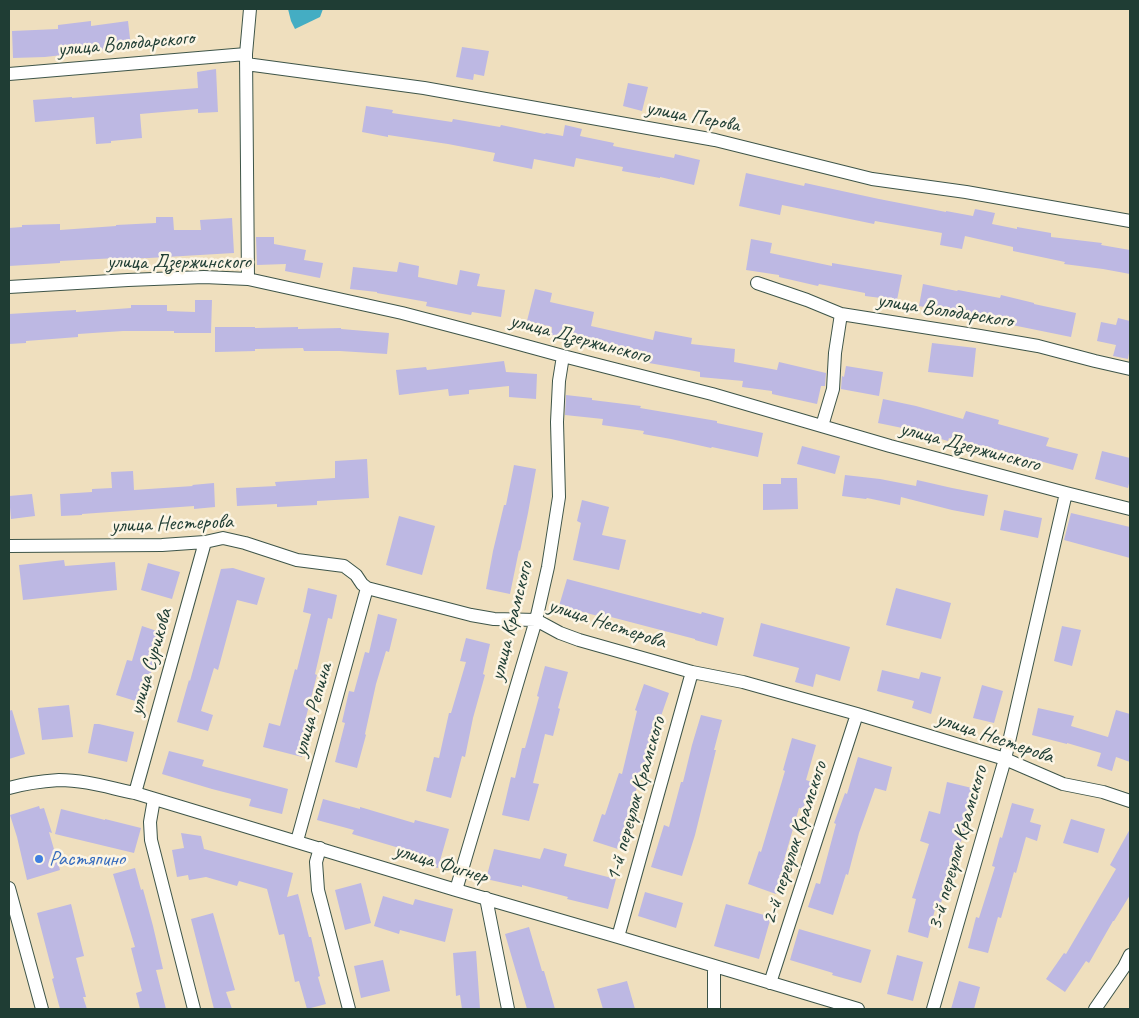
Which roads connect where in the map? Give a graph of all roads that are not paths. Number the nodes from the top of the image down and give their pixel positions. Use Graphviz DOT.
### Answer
graph roads {
  1 [pos="250,9"];
  2 [pos="246,59"];
  3 [pos="9,74"];
  4 [pos="1130,221"];
  5 [pos="248,279"];
  6 [pos="757,283"];
  7 [pos="9,287"];
  8 [pos="841,314"];
  9 [pos="563,356"];
  10 [pos="1130,368"];
  11 [pos="822,426"];
  12 [pos="1066,493"];
  13 [pos="1130,509"];
  14 [pos="205,542"];
  15 [pos="9,546"];
  16 [pos="367,588"];
  17 [pos="536,620"];
  18 [pos="692,672"];
  19 [pos="857,714"];
  20 [pos="1006,758"];
  21 [pos="9,788"];
  22 [pos="135,793"];
  23 [pos="154,799"];
  24 [pos="1130,801"];
  25 [pos="297,841"];
  26 [pos="320,848"];
  27 [pos="9,888"];
  28 [pos="456,890"];
  29 [pos="486,898"];
  30 [pos="618,936"];
  31 [pos="1130,955"];
  32 [pos="714,966"];
  33 [pos="770,983"];
  34 [pos="42,1009"];
  35 [pos="194,1009"];
  36 [pos="349,1009"];
  37 [pos="508,1009"];
  38 [pos="714,1009"];
  39 [pos="858,1009"];
  40 [pos="933,1009"];
  41 [pos="1095,1009"];
  1 -- 2 [label="street"];
  2 -- 3 [label="street, улица Володарского"];
  2 -- 4 [label="street, улица Перова"];
  2 -- 5 [label="street"];
  5 -- 7 [label="street, улица Дзержинского"];
  5 -- 9 [label="street, улица Дзержинского"];
  6 -- 8 [label="street, улица Володарского"];
  8 -- 10 [label="street, улица Володарского"];
  8 -- 11 [label="street"];
  9 -- 11 [label="street, улица Дзержинского"];
  9 -- 17 [label="street, улица Крамского"];
  11 -- 12 [label="street, улица Дзержинского"];
  12 -- 13 [label="street, улица Дзержинского"];
  12 -- 20 [label="street, 3-й переулок Крамского"];
  14 -- 15 [label="street, улица Нестерова"];
  14 -- 16 [label="street, улица Нестерова"];
  14 -- 22 [label="street, улица Сурикова"];
  16 -- 17 [label="street, улица Нестерова"];
  16 -- 25 [label="street, улица Репина"];
  17 -- 18 [label="street, улица Нестерова"];
  17 -- 28 [label="street, улица Крамского"];
  18 -- 19 [label="street, улица Нестерова"];
  18 -- 30 [label="street, 1-й переулок Крамского"];
  19 -- 20 [label="street, улица Нестерова"];
  19 -- 33 [label="street, 2-й переулок Крамского"];
  20 -- 24 [label="street, улица Нестерова"];
  20 -- 40 [label="street, 3-й переулок Крамского"];
  21 -- 22 [label="street, улица Фигнер"];
  22 -- 23 [label="street, улица Фигнер"];
  23 -- 25 [label="street, улица Фигнер"];
  23 -- 35 [label="street"];
  25 -- 26 [label="street, улица Фигнер"];
  26 -- 28 [label="street, улица Фигнер"];
  26 -- 36 [label="street"];
  27 -- 34 [label="street"];
  28 -- 29 [label="street, улица Фигнер"];
  29 -- 30 [label="street, улица Фигнер"];
  29 -- 37 [label="street"];
  30 -- 32 [label="street, улица Фигнер"];
  31 -- 41 [label="street"];
  32 -- 33 [label="street, улица Фигнер"];
  32 -- 38 [label="street"];
  33 -- 39 [label="street, улица Фигнер"];
}
